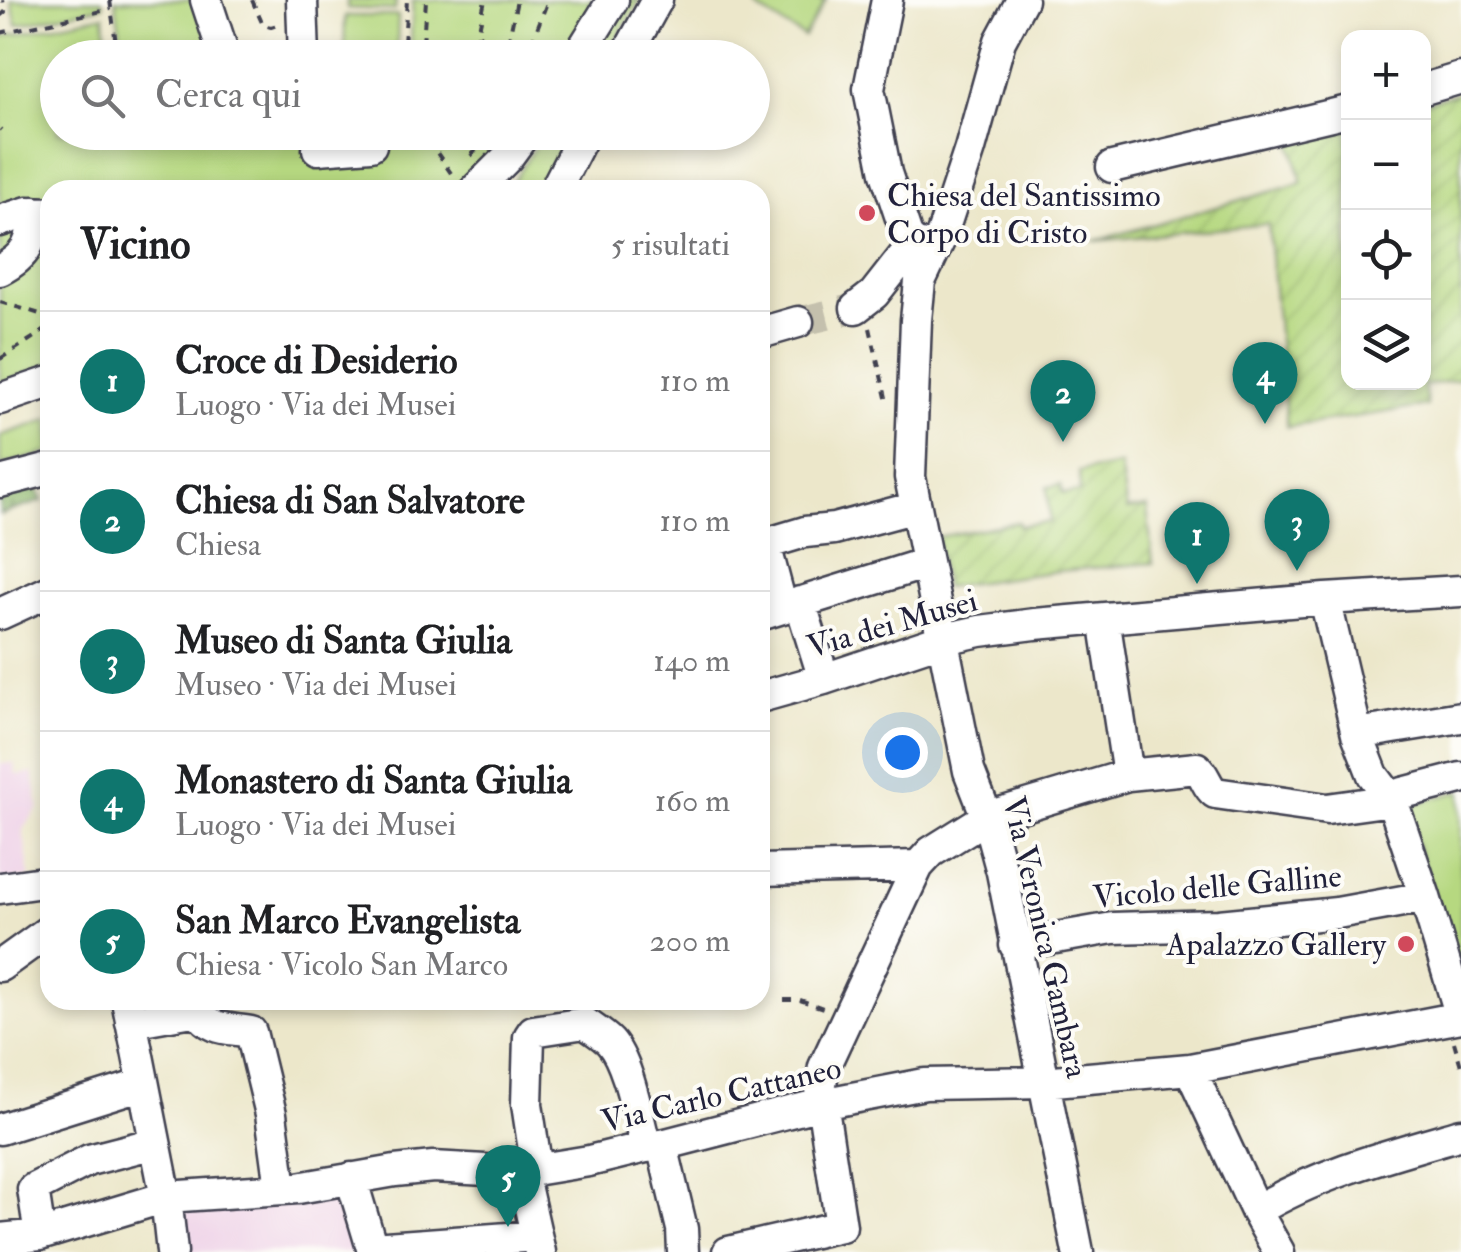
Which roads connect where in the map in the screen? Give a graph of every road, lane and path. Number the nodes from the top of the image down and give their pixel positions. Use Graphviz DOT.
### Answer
graph roads {
  1 [pos="3,0"];
  2 [pos="110,0"];
  3 [pos="206,0"];
  4 [pos="252,0"];
  5 [pos="407,0"];
  6 [pos="426,0"];
  7 [pos="486,0"];
  8 [pos="518,0"];
  9 [pos="548,0"];
  10 [pos="613,0"];
  11 [pos="656,0"];
  12 [pos="887,0"];
  13 [pos="1022,0"];
  14 [pos="293,6"];
  15 [pos="111,9"];
  16 [pos="0,16"];
  17 [pos="0,33"];
  18 [pos="479,34"];
  19 [pos="115,40"];
  20 [pos="218,40"];
  21 [pos="300,40"];
  22 [pos="404,40"];
  23 [pos="423,40"];
  24 [pos="478,40"];
  25 [pos="482,40"];
  26 [pos="509,40"];
  27 [pos="533,40"];
  28 [pos="588,40"];
  29 [pos="635,40"];
  30 [pos="1461,78"];
  31 [pos="1431,87"];
  32 [pos="1341,113"];
  33 [pos="434,150"];
  34 [pos="513,150"];
  35 [pos="576,150"];
  36 [pos="1112,167"];
  37 [pos="461,180"];
  38 [pos="471,180"];
  39 [pos="560,180"];
  40 [pos="40,213"];
  41 [pos="40,219"];
  42 [pos="0,221"];
  43 [pos="925,247"];
  44 [pos="0,270"];
  45 [pos="865,301"];
  46 [pos="0,302"];
  47 [pos="40,313"];
  48 [pos="798,322"];
  49 [pos="770,329"];
  50 [pos="40,333"];
  51 [pos="0,358"];
  52 [pos="40,385"];
  53 [pos="0,399"];
  54 [pos="888,410"];
  55 [pos="40,472"];
  56 [pos="0,482"];
  57 [pos="916,508"];
  58 [pos="770,542"];
  59 [pos="927,563"];
  60 [pos="770,565"];
  61 [pos="1461,591"];
  62 [pos="40,596"];
  63 [pos="1325,599"];
  64 [pos="780,608"];
  65 [pos="0,614"];
  66 [pos="1104,618"];
  67 [pos="944,639"];
  68 [pos="824,679"];
  69 [pos="770,694"];
  70 [pos="1461,717"];
  71 [pos="1357,734"];
  72 [pos="1128,776"];
  73 [pos="1461,778"];
  74 [pos="1392,800"];
  75 [pos="987,817"];
  76 [pos="918,866"];
  77 [pos="770,870"];
  78 [pos="40,882"];
  79 [pos="0,888"];
  80 [pos="1425,897"];
  81 [pos="40,937"];
  82 [pos="1015,945"];
  83 [pos="0,966"];
  84 [pos="784,1000"];
  85 [pos="129,1011"];
  86 [pos="575,1012"];
  87 [pos="1461,1017"];
  88 [pos="848,1018"];
  89 [pos="1190,1069"];
  90 [pos="1043,1082"];
  91 [pos="143,1084"];
  92 [pos="820,1096"];
  93 [pos="0,1129"];
  94 [pos="1461,1134"];
  95 [pos="155,1143"];
  96 [pos="654,1146"];
  97 [pos="530,1171"];
  98 [pos="350,1178"];
  99 [pos="281,1188"];
  100 [pos="166,1197"];
  101 [pos="1256,1211"];
  102 [pos="40,1235"];
  103 [pos="0,1239"];
  104 [pos="538,1244"];
  105 [pos="788,1245"];
  106 [pos="172,1252"];
  107 [pos="681,1252"];
  108 [pos="728,1252"];
  109 [pos="1078,1252"];
  110 [pos="1279,1252"];
  1 -- 16 [label="path"];
  2 -- 15 [label="path"];
  3 -- 20 [label="street"];
  4 -- 14 [label="path"];
  5 -- 22 [label="path"];
  6 -- 23 [label="path"];
  7 -- 18 [label="path"];
  8 -- 26 [label="path"];
  9 -- 27 [label="path"];
  10 -- 28 [label="street"];
  11 -- 29 [label="street"];
  12 -- 43 [label="street"];
  13 -- 43 [label="street, Via Veronica Gambara"];
  14 -- 21 [label="street"];
  15 -- 17 [label="path"];
  15 -- 19 [label="path"];
  18 -- 24 [label="path"];
  18 -- 25 [label="path"];
  30 -- 31 [label="street"];
  32 -- 36 [label="street"];
  33 -- 37 [label="path"];
  34 -- 38 [label="street"];
  35 -- 39 [label="street"];
  40 -- 42 [label="street"];
  41 -- 44 [label="street"];
  43 -- 45 [label="street"];
  43 -- 57 [label="street, Via Veronica Gambara"];
  45 -- 54 [label="path"];
  46 -- 47 [label="path"];
  48 -- 49 [label="street"];
  50 -- 51 [label="path"];
  52 -- 53 [label="street"];
  55 -- 56 [label="street"];
  57 -- 58 [label="street"];
  57 -- 59 [label="street, Via Veronica Gambara"];
  59 -- 64 [label="street"];
  59 -- 67 [label="street, Via Veronica Gambara"];
  60 -- 64 [label="street"];
  61 -- 63 [label="street, Via dei Musei"];
  62 -- 65 [label="street"];
  63 -- 66 [label="street, Via dei Musei"];
  63 -- 71 [label="street"];
  64 -- 68 [label="street"];
  66 -- 67 [label="street, Via dei Musei"];
  66 -- 72 [label="street"];
  67 -- 68 [label="street, Via dei Musei"];
  67 -- 75 [label="street, Via Veronica Gambara"];
  68 -- 69 [label="street, Via dei Musei"];
  70 -- 71 [label="street"];
  71 -- 74 [label="street"];
  72 -- 74 [label="street"];
  72 -- 75 [label="street"];
  73 -- 74 [label="street"];
  74 -- 80 [label="street"];
  75 -- 76 [label="street"];
  75 -- 82 [label="street, Via Veronica Gambara"];
  76 -- 77 [label="street"];
  76 -- 88 [label="street"];
  78 -- 79 [label="street"];
  80 -- 82 [label="street, Vicolo delle Galline"];
  80 -- 87 [label="street"];
  81 -- 83 [label="street"];
  82 -- 90 [label="street, Via Veronica Gambara"];
  84 -- 88 [label="path"];
  85 -- 91 [label="street"];
  85 -- 99 [label="street"];
  86 -- 96 [label="street"];
  86 -- 97 [label="street"];
  87 -- 89 [label="street, Via Carlo Cattaneo"];
  88 -- 92 [label="street"];
  89 -- 90 [label="street, Via Carlo Cattaneo"];
  89 -- 101 [label="street"];
  90 -- 92 [label="street, Via Carlo Cattaneo"];
  90 -- 109 [label="street, Via Veronica Gambara"];
  91 -- 93 [label="street"];
  91 -- 95 [label="street"];
  92 -- 96 [label="street, Via Carlo Cattaneo"];
  92 -- 105 [label="street"];
  94 -- 101 [label="street"];
  95 -- 100 [label="street"];
  95 -- 102 [label="street"];
  96 -- 97 [label="street, Via Carlo Cattaneo"];
  96 -- 107 [label="street"];
  97 -- 98 [label="street, Via Carlo Cattaneo"];
  97 -- 104 [label="street"];
  98 -- 99 [label="street, Via Carlo Cattaneo"];
  98 -- 104 [label="street"];
  99 -- 100 [label="street, Via Carlo Cattaneo"];
  100 -- 102 [label="street, Via Carlo Cattaneo"];
  100 -- 106 [label="street"];
  101 -- 110 [label="street"];
  102 -- 103 [label="street, Via Carlo Cattaneo"];
  105 -- 108 [label="street"];
}
